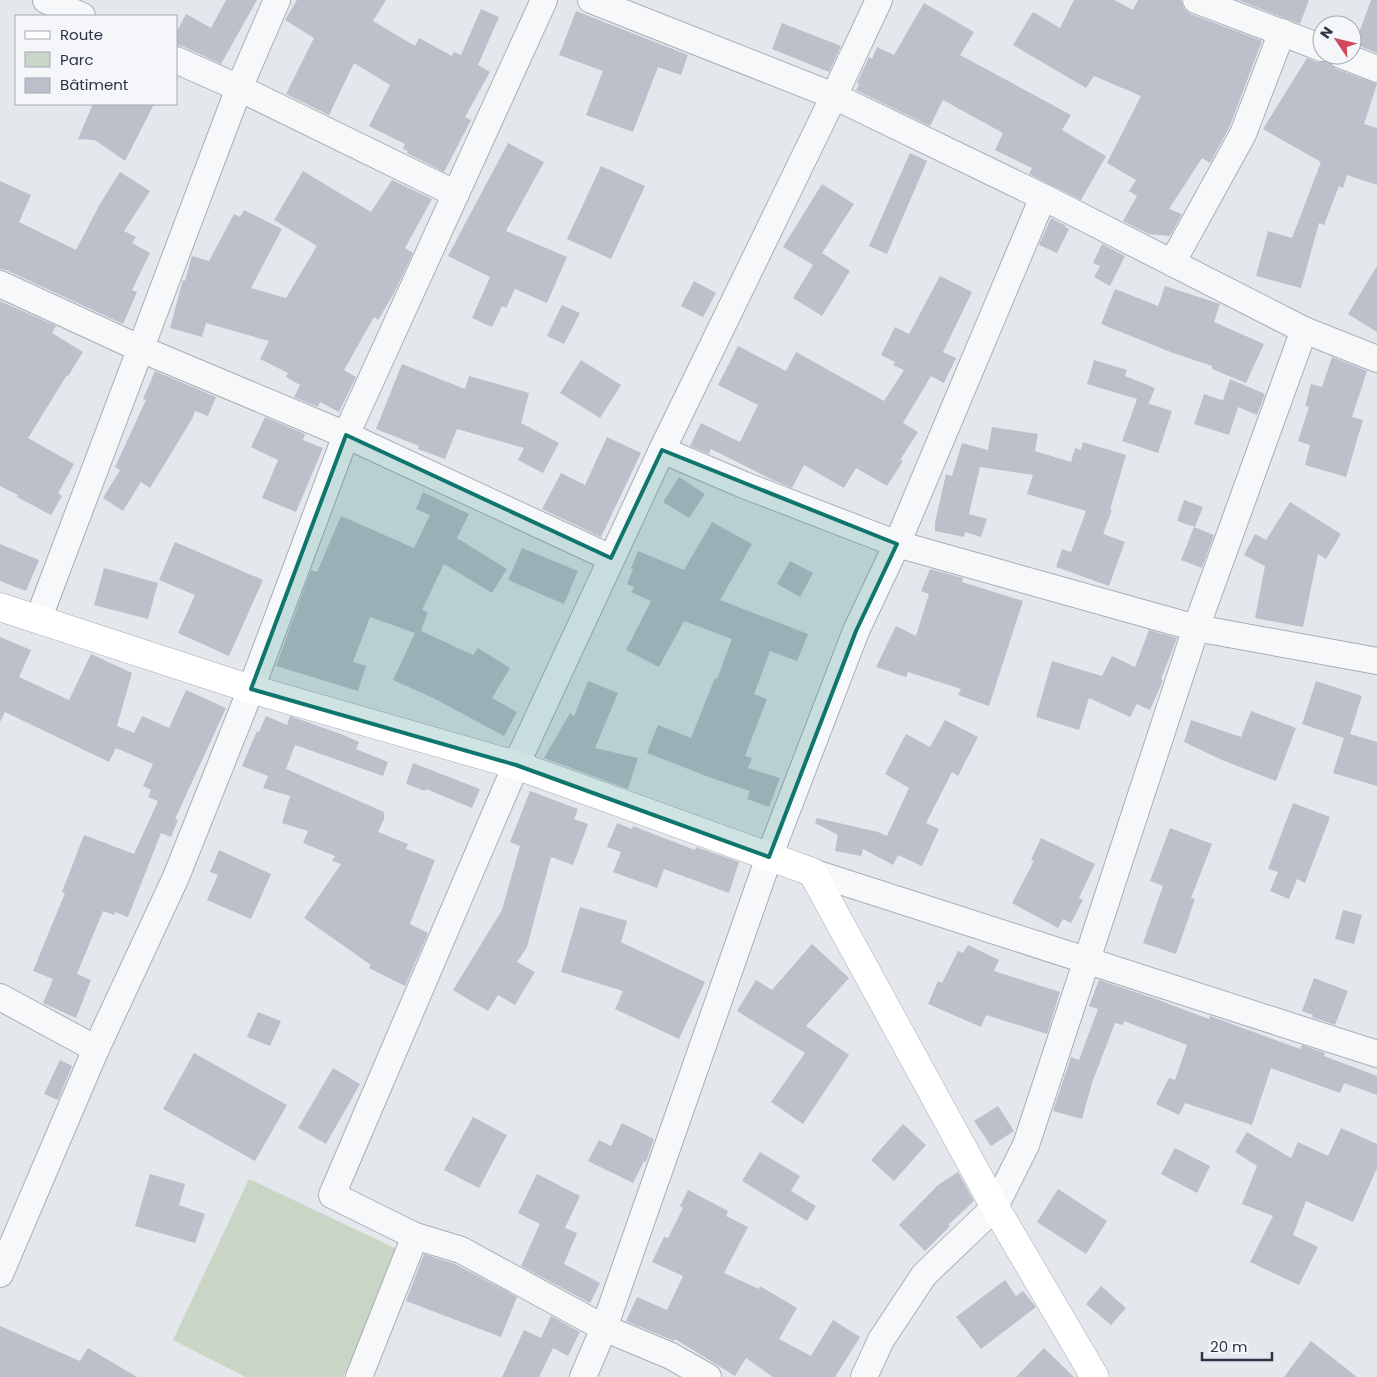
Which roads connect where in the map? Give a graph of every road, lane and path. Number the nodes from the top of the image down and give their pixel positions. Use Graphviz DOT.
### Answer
graph roads {
  1 [pos="46,0"];
  2 [pos="277,0"];
  3 [pos="544,0"];
  4 [pos="591,0"];
  5 [pos="879,0"];
  6 [pos="1196,0"];
  7 [pos="80,15"];
  8 [pos="1282,32"];
  9 [pos="1312,44"];
  10 [pos="178,61"];
  11 [pos="1362,63"];
  12 [pos="1377,69"];
  13 [pos="239,88"];
  14 [pos="834,96"];
  15 [pos="456,194"];
  16 [pos="1043,197"];
  17 [pos="1172,263"];
  18 [pos="0,284"];
  19 [pos="1304,330"];
  20 [pos="141,349"];
  21 [pos="1377,359"];
  22 [pos="346,435"];
  23 [pos="662,450"];
  24 [pos="897,544"];
  25 [pos="611,558"];
  26 [pos="0,607"];
  27 [pos="38,620"];
  28 [pos="1196,628"];
  29 [pos="1377,661"];
  30 [pos="252,689"];
  31 [pos="516,765"];
  32 [pos="769,857"];
  33 [pos="812,872"];
  34 [pos="1087,959"];
  35 [pos="0,997"];
  36 [pos="96,1049"];
  37 [pos="1377,1054"];
  38 [pos="995,1207"];
  39 [pos="415,1236"];
  40 [pos="0,1274"];
  41 [pos="604,1328"];
  42 [pos="359,1377"];
  43 [pos="583,1377"];
  44 [pos="708,1377"];
  45 [pos="864,1377"];
  46 [pos="1095,1377"];
  1 -- 7 [label="street"];
  2 -- 13 [label="street"];
  3 -- 15 [label="street"];
  4 -- 14 [label="street"];
  5 -- 14 [label="street"];
  6 -- 8 [label="street"];
  8 -- 9 [label="street"];
  8 -- 17 [label="street"];
  10 -- 13 [label="street"];
  11 -- 12 [label="street"];
  13 -- 15 [label="street"];
  13 -- 20 [label="street"];
  14 -- 16 [label="street"];
  14 -- 23 [label="street"];
  15 -- 22 [label="street"];
  16 -- 17 [label="street"];
  16 -- 24 [label="street"];
  17 -- 19 [label="street"];
  18 -- 20 [label="street"];
  19 -- 21 [label="street"];
  19 -- 28 [label="street"];
  20 -- 22 [label="street"];
  20 -- 27 [label="street"];
  22 -- 25 [label="street"];
  22 -- 30 [label="street"];
  23 -- 24 [label="street"];
  23 -- 25 [label="street"];
  24 -- 28 [label="street"];
  24 -- 32 [label="street"];
  25 -- 31 [label="street"];
  26 -- 27 [label="main road"];
  27 -- 30 [label="main road"];
  28 -- 29 [label="street"];
  28 -- 34 [label="street"];
  30 -- 31 [label="main road"];
  30 -- 36 [label="street"];
  31 -- 32 [label="main road"];
  31 -- 39 [label="street"];
  32 -- 33 [label="main road"];
  32 -- 41 [label="street"];
  33 -- 34 [label="street"];
  33 -- 38 [label="main road"];
  34 -- 37 [label="street"];
  34 -- 38 [label="street"];
  35 -- 36 [label="street"];
  36 -- 40 [label="street"];
  38 -- 45 [label="street"];
  38 -- 46 [label="main road"];
  39 -- 41 [label="street"];
  39 -- 42 [label="street"];
  41 -- 43 [label="street"];
  41 -- 44 [label="street"];
}
